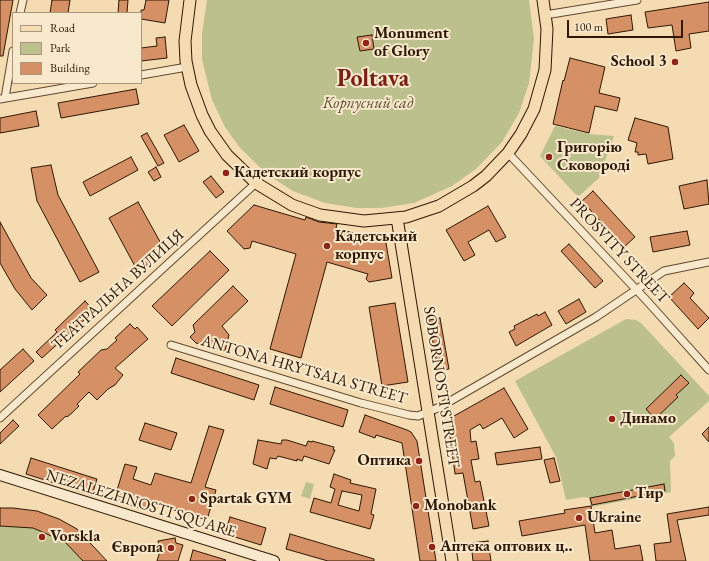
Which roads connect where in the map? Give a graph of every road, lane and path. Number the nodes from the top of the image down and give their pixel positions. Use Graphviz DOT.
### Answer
graph roads {
  1 [pos="23,0"];
  2 [pos="190,0"];
  3 [pos="542,0"];
  4 [pos="636,0"];
  5 [pos="20,12"];
  6 [pos="545,15"];
  7 [pos="12,55"];
  8 [pos="187,67"];
  9 [pos="142,75"];
  10 [pos="87,84"];
  11 [pos="2,98"];
  12 [pos="508,153"];
  13 [pos="256,183"];
  14 [pos="397,218"];
  15 [pos="709,262"];
  16 [pos="636,290"];
  17 [pos="171,345"];
  18 [pos="709,370"];
  19 [pos="428,412"];
  20 [pos="0,418"];
  21 [pos="0,476"];
  22 [pos="274,561"];
  23 [pos="452,561"];
  1 -- 5 [label="street"];
  2 -- 8 [label="main road"];
  3 -- 6 [label="main road"];
  4 -- 6 [label="street"];
  6 -- 12 [label="main road"];
  7 -- 11 [label="street"];
  8 -- 9 [label="street"];
  8 -- 13 [label="main road"];
  10 -- 11 [label="street"];
  12 -- 14 [label="main road"];
  12 -- 16 [label="street, PROSVITY STREET"];
  13 -- 14 [label="main road"];
  13 -- 20 [label="street, ТЕАТРАЛЬНА ВУЛИЦЯ"];
  14 -- 19 [label="main road, SOBORNOSTI STREET"];
  15 -- 16 [label="street, ANTONA HRYTSAIA STREET"];
  16 -- 18 [label="street, PROSVITY STREET"];
  16 -- 19 [label="street, ANTONA HRYTSAIA STREET"];
  17 -- 19 [label="street, ANTONA HRYTSAIA STREET"];
  19 -- 23 [label="main road, SOBORNOSTI STREET"];
  21 -- 22 [label="street, NEZALEZHNOSTI SQUARE"];
}
